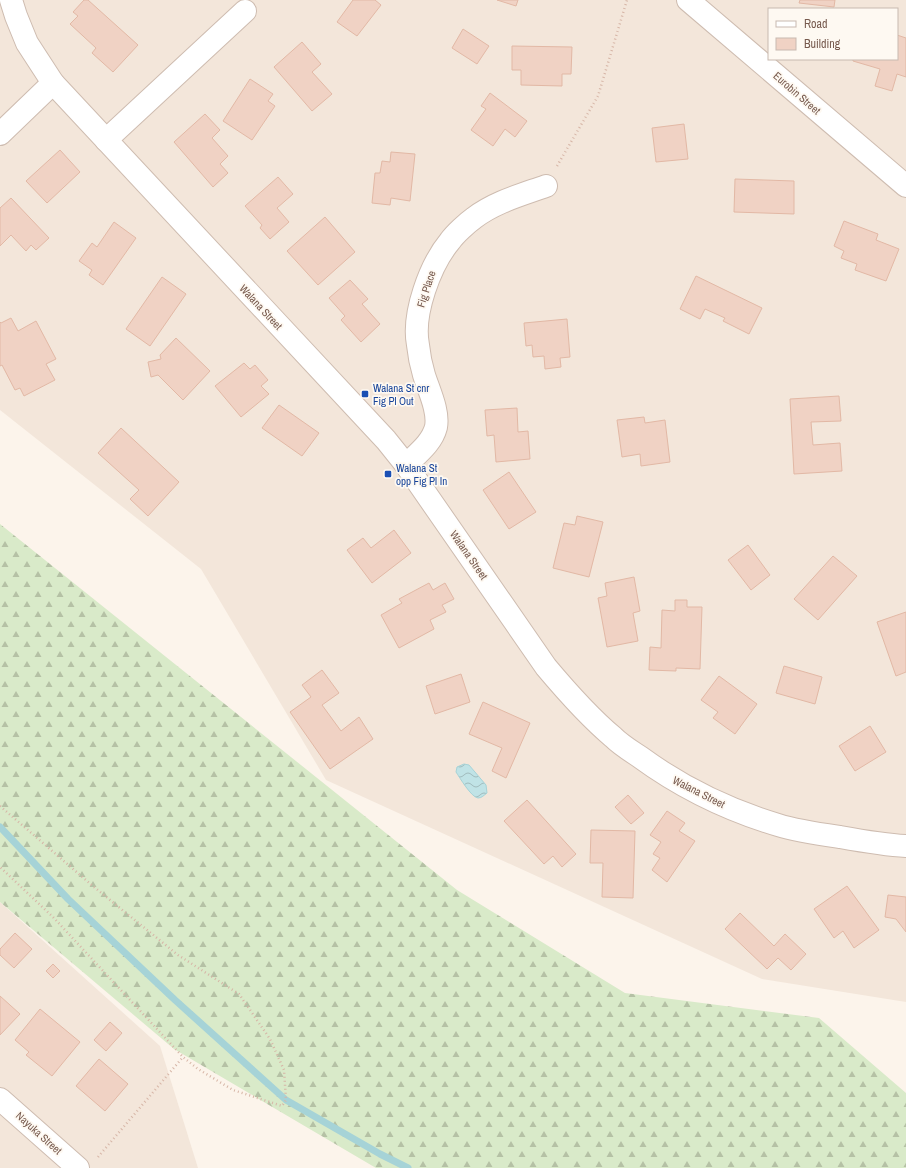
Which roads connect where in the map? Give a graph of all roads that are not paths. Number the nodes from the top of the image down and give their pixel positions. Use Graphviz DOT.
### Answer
graph roads {
  1 [pos="11,0"];
  2 [pos="688,0"];
  3 [pos="245,12"];
  4 [pos="53,83"];
  5 [pos="0,134"];
  6 [pos="106,140"];
  7 [pos="546,186"];
  8 [pos="906,186"];
  9 [pos="406,465"];
  10 [pos="906,846"];
  11 [pos="0,1099"];
  12 [pos="86,1165"];
  1 -- 4 [label="street, Walana Street"];
  2 -- 8 [label="street, Eurobin Street"];
  3 -- 6 [label="street"];
  4 -- 5 [label="street"];
  4 -- 6 [label="street, Walana Street"];
  6 -- 9 [label="street, Walana Street"];
  7 -- 9 [label="street, Fig Place"];
  9 -- 10 [label="street, Walana Street"];
  11 -- 12 [label="street, Nayuka Street"];
}
